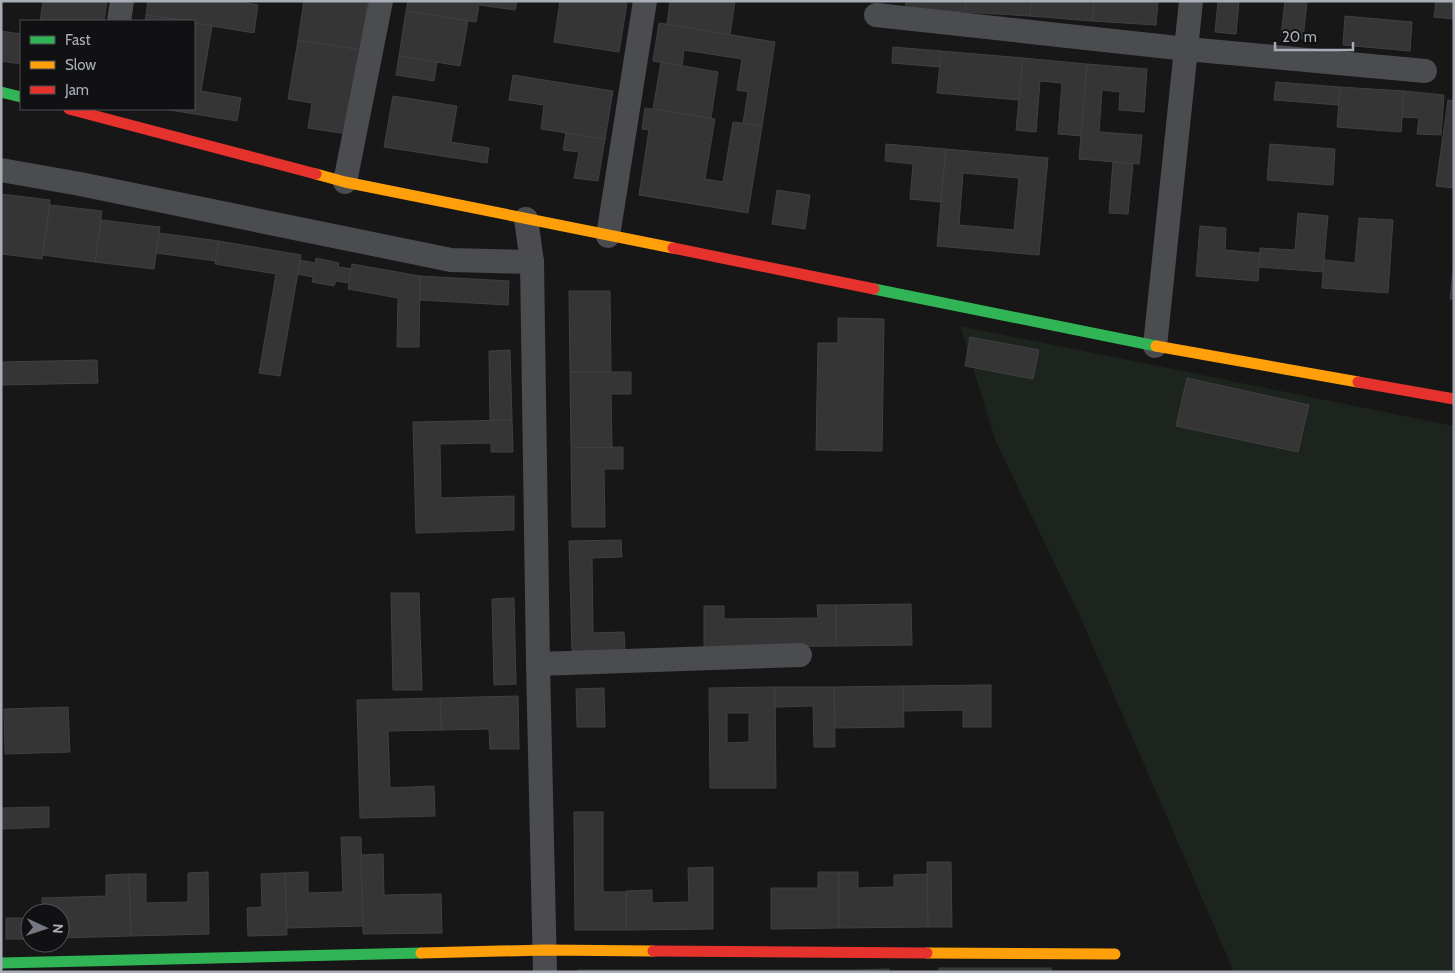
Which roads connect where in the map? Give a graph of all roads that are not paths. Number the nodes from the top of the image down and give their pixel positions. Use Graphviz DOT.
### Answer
graph roads {
  1 [pos="122,1"];
  2 [pos="381,1"];
  3 [pos="645,1"];
  4 [pos="1192,1"];
  5 [pos="876,15"];
  6 [pos="118,20"];
  7 [pos="1187,49"];
  8 [pos="1425,71"];
  9 [pos="1,92"];
  10 [pos="20,97"];
  11 [pos="78,110"];
  12 [pos="104,113"];
  13 [pos="1,170"];
  14 [pos="345,182"];
  15 [pos="526,219"];
  16 [pos="608,236"];
  17 [pos="532,262"];
  18 [pos="1155,346"];
  19 [pos="1454,399"];
  20 [pos="800,655"];
  21 [pos="538,664"];
  22 [pos="1115,954"];
  23 [pos="545,961"];
  24 [pos="1,963"];
  1 -- 6 [label="street"];
  2 -- 14 [label="street"];
  3 -- 16 [label="street"];
  4 -- 7 [label="street"];
  5 -- 7 [label="street"];
  7 -- 8 [label="street"];
  7 -- 18 [label="street"];
  9 -- 10 [label="street"];
  11 -- 12 [label="street"];
  12 -- 14 [label="street"];
  13 -- 17 [label="street"];
  14 -- 15 [label="street"];
  15 -- 16 [label="street"];
  15 -- 17 [label="street"];
  16 -- 18 [label="street"];
  17 -- 21 [label="street"];
  18 -- 19 [label="street"];
  20 -- 21 [label="street"];
  21 -- 23 [label="street"];
  22 -- 23 [label="street"];
  23 -- 24 [label="street"];
}
